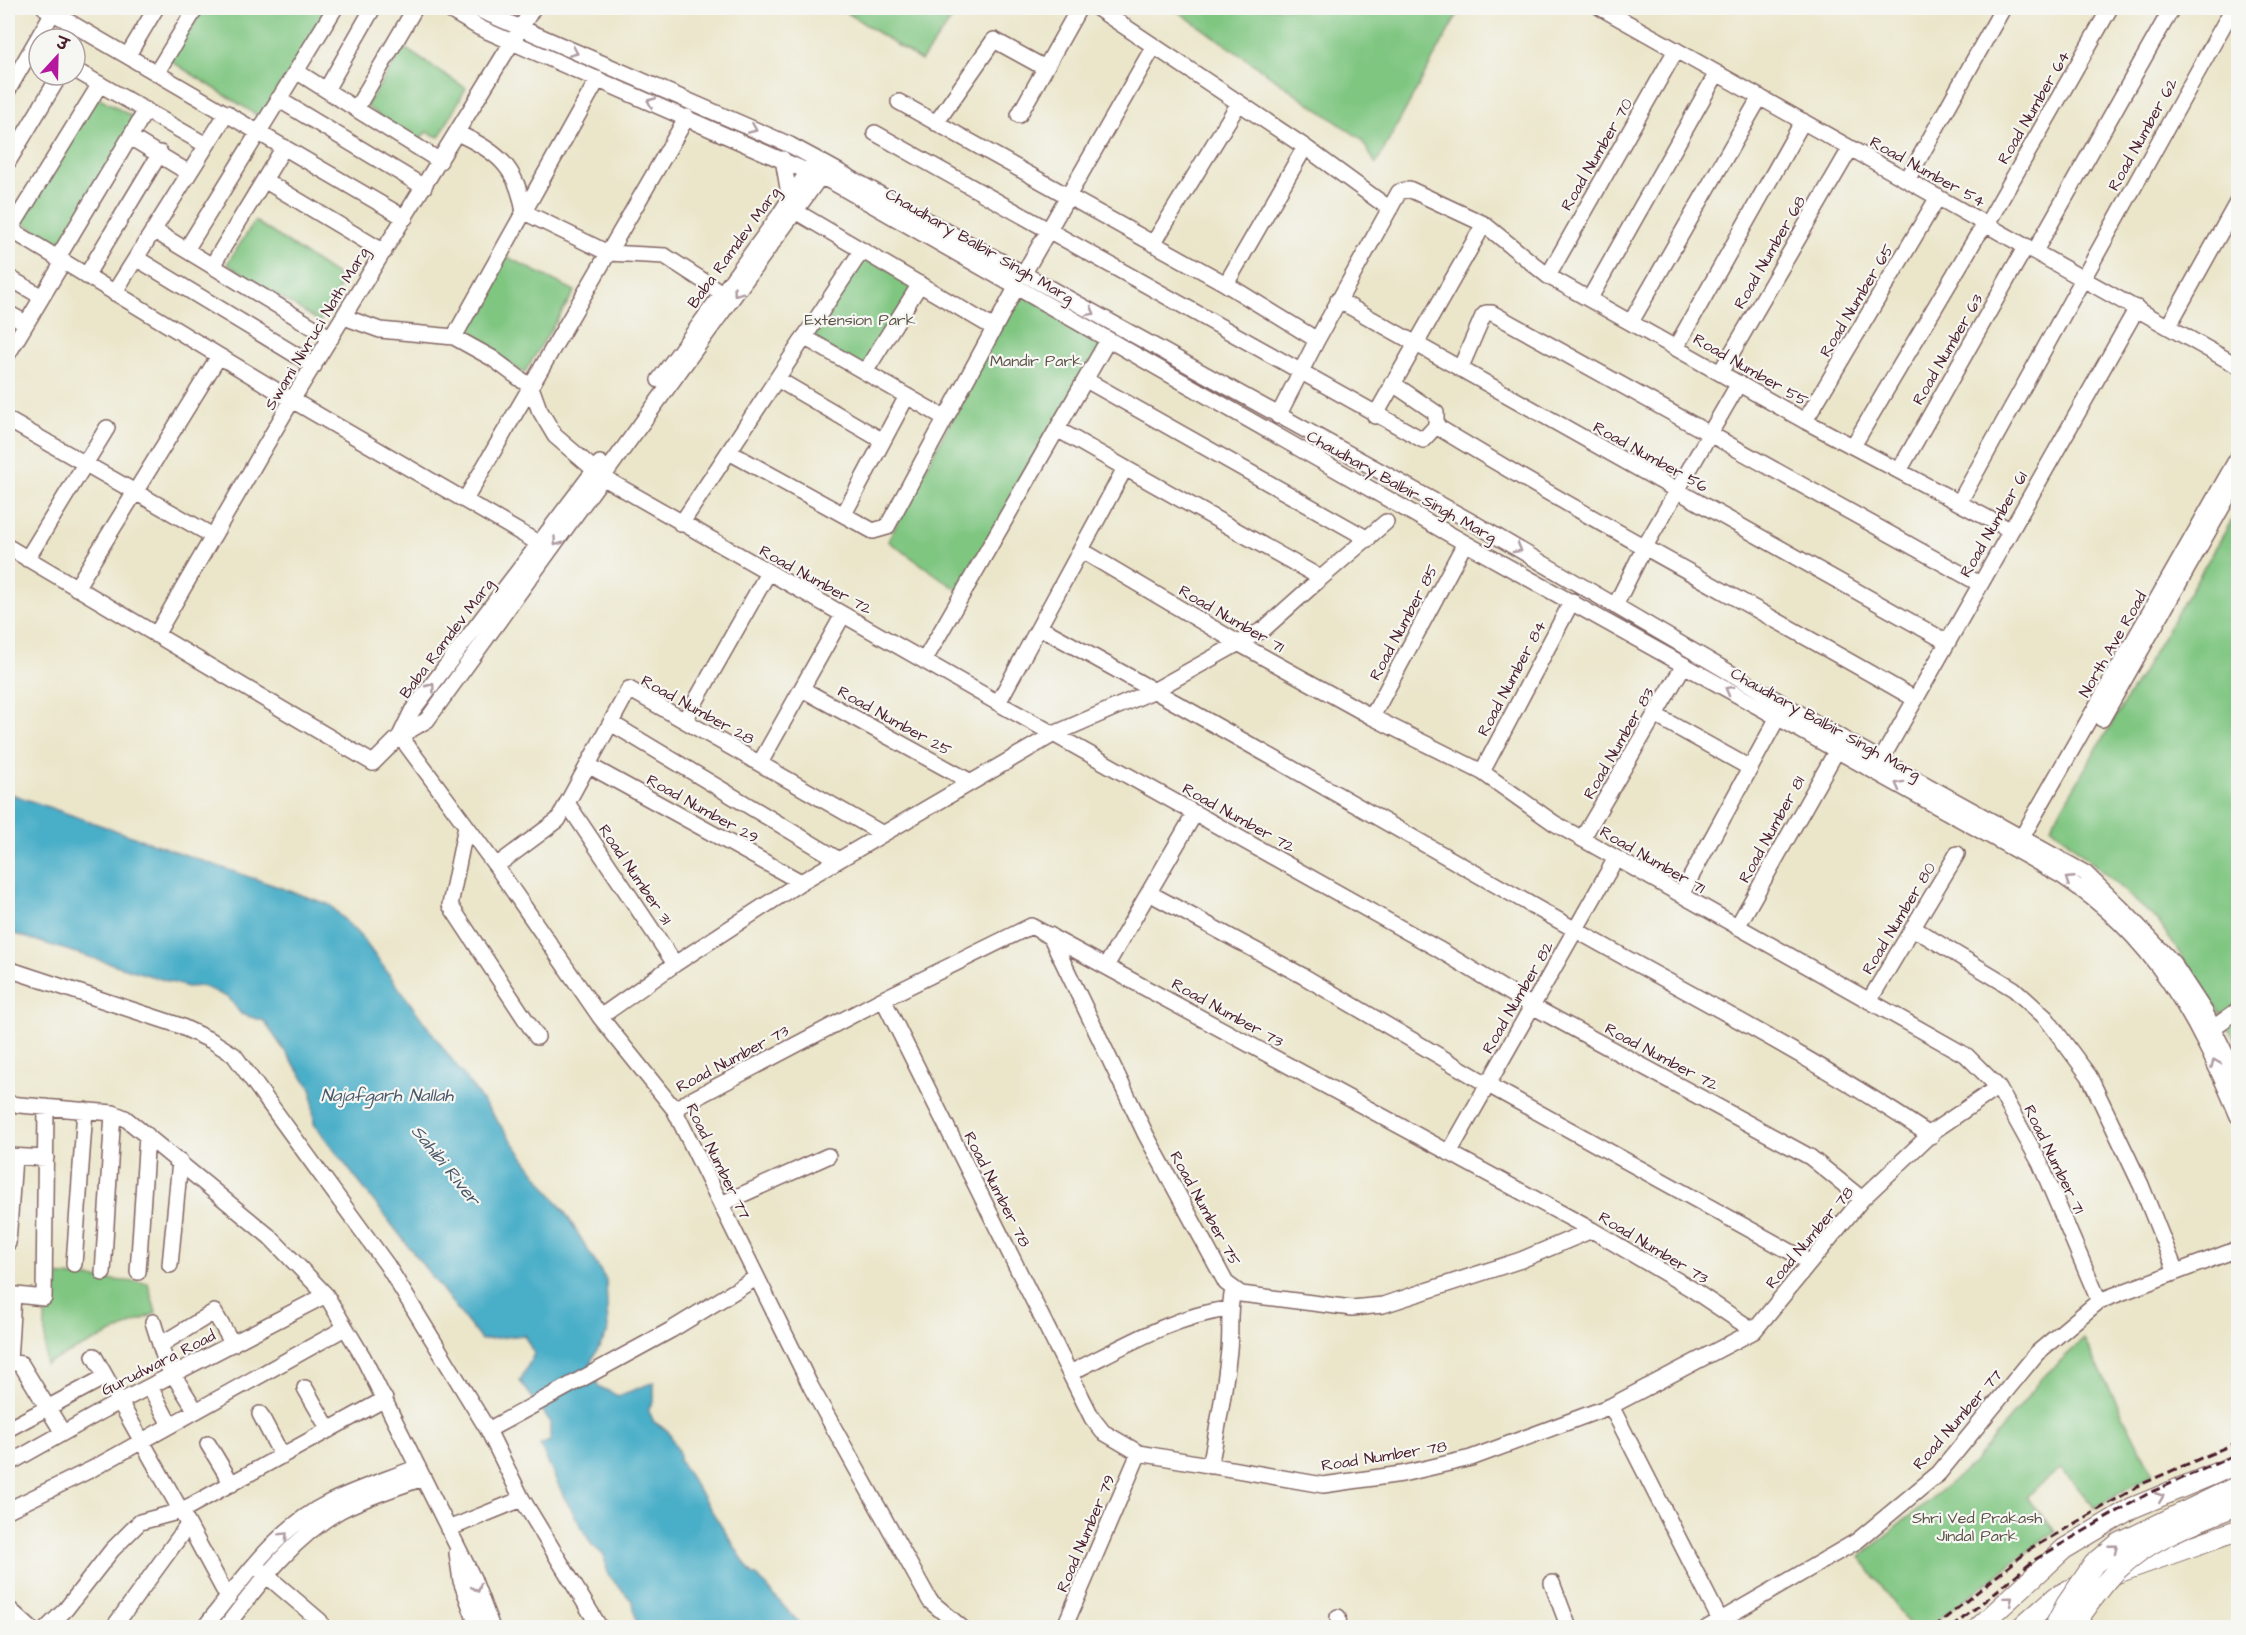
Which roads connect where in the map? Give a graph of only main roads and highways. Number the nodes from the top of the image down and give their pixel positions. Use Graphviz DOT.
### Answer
graph roads {
  1 [pos="2238,1464"];
  2 [pos="2238,1486"];
  3 [pos="2238,1505"];
  4 [pos="2238,1530"];
  5 [pos="1977,1628"];
  6 [pos="2021,1628"];
  7 [pos="2054,1628"];
  8 [pos="2072,1628"];
  5 -- 1 [label="main road, one-way"];
  7 -- 2 [label="main road, one-way, bridge"];
  3 -- 8 [label="main road, bridge"];
  4 -- 6 [label="main road"];
}
